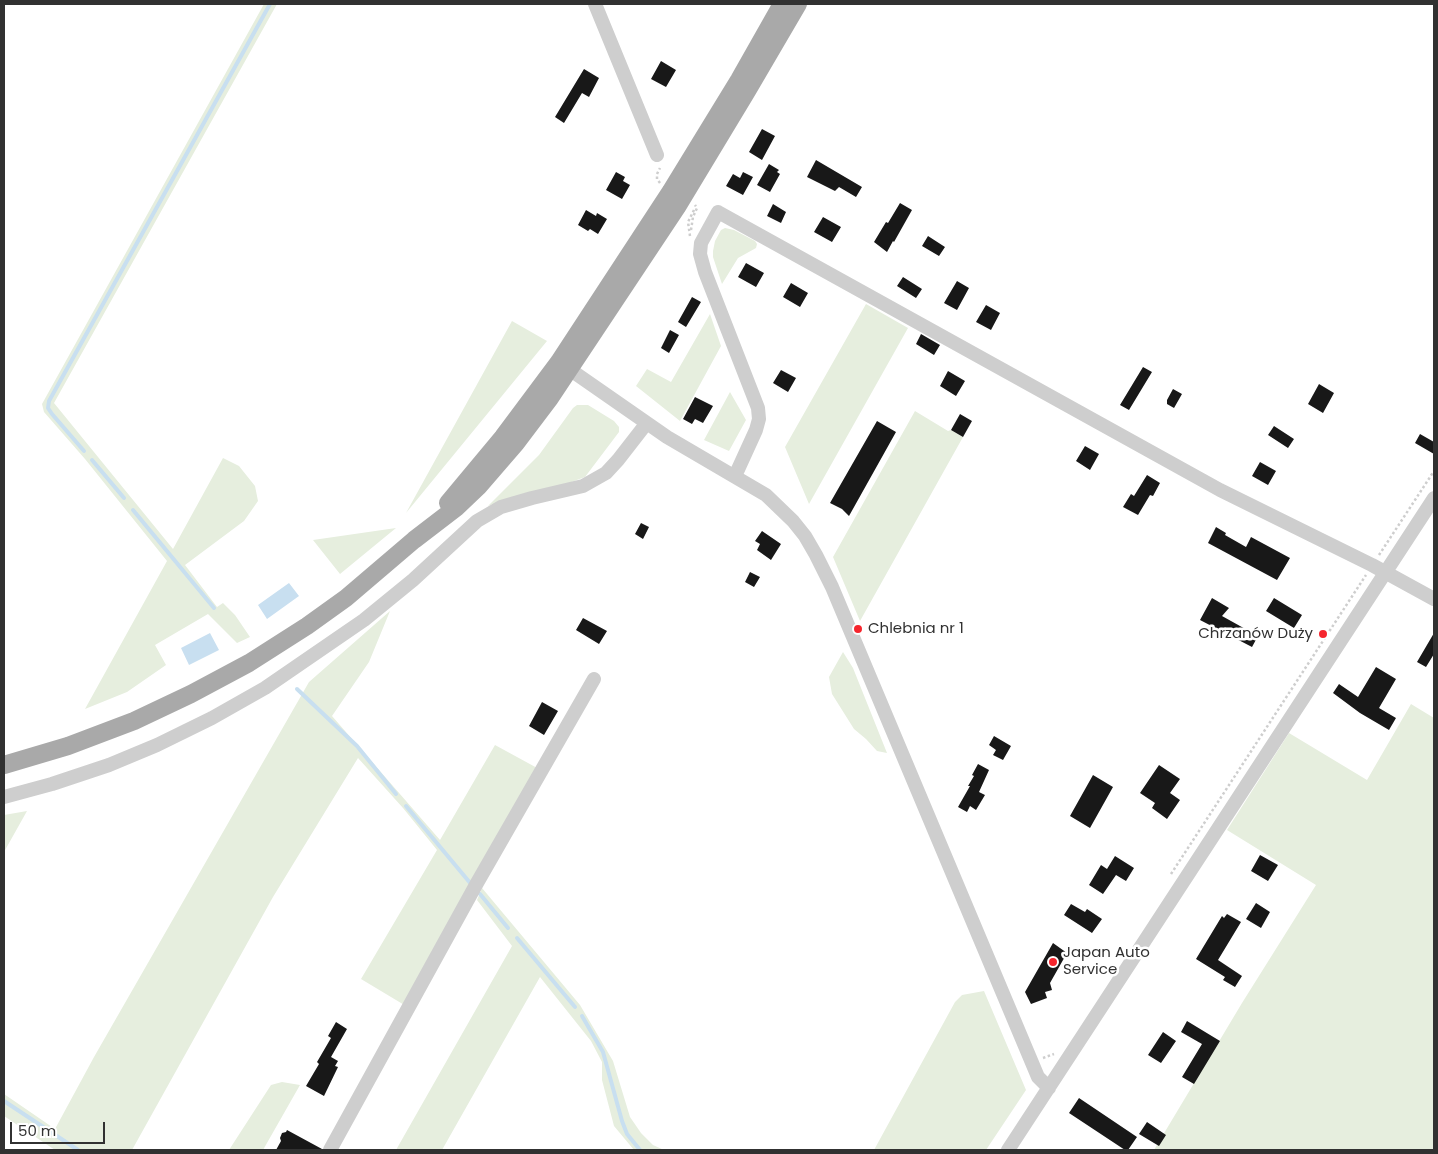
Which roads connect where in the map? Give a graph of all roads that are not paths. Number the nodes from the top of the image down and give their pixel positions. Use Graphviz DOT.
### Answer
graph roads {
  1 [pos="595,4"];
  2 [pos="782,4"];
  3 [pos="798,4"];
  4 [pos="656,153"];
  5 [pos="564,366"];
  6 [pos="646,424"];
  7 [pos="735,476"];
  8 [pos="1434,498"];
  9 [pos="1385,572"];
  10 [pos="1434,599"];
  11 [pos="594,679"];
  12 [pos="4,765"];
  13 [pos="4,798"];
  14 [pos="1049,1088"];
  15 [pos="330,1150"];
  16 [pos="1008,1150"];
  1 -- 4 [label="street"];
  2 -- 5 [label="main road"];
  3 -- 5 [label="main road"];
  5 -- 6 [label="street"];
  5 -- 12 [label="main road"];
  6 -- 7 [label="street"];
  6 -- 13 [label="street"];
  7 -- 9 [label="street"];
  7 -- 14 [label="street"];
  8 -- 9 [label="street"];
  9 -- 10 [label="street"];
  9 -- 14 [label="street"];
  11 -- 15 [label="street"];
  14 -- 16 [label="street"];
}
